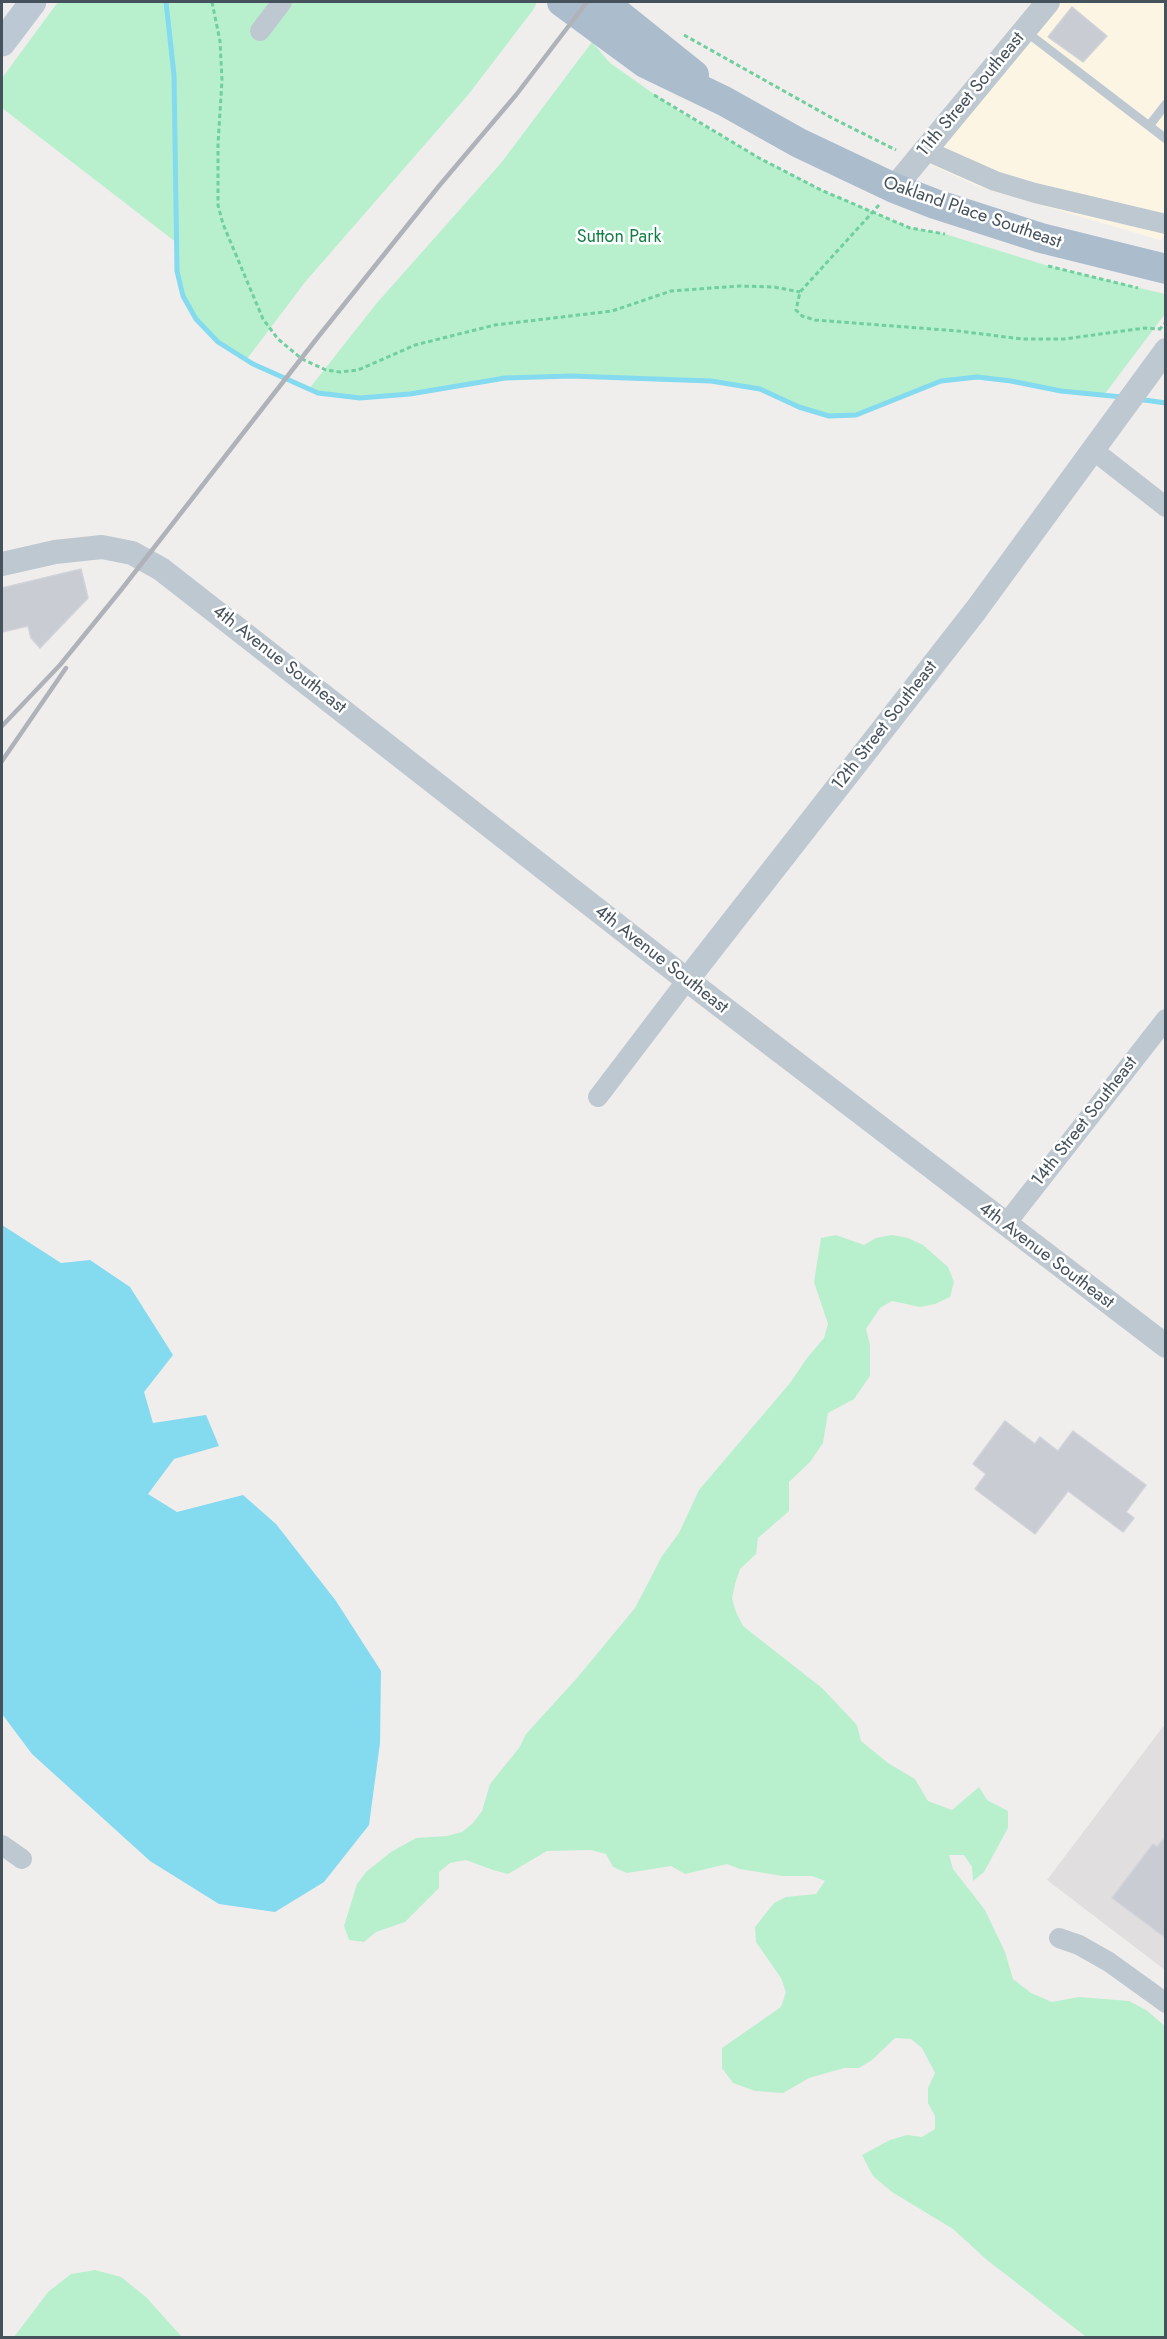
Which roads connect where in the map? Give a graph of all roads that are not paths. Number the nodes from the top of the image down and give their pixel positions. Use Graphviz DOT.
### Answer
graph roads {
  1 [pos="33,2"];
  2 [pos="282,2"];
  3 [pos="562,2"];
  4 [pos="603,2"];
  5 [pos="1048,2"];
  6 [pos="260,31"];
  7 [pos="1025,31"];
  8 [pos="2,43"];
  9 [pos="723,101"];
  10 [pos="1166,104"];
  11 [pos="1149,126"];
  12 [pos="1166,139"];
  13 [pos="925,150"];
  14 [pos="894,188"];
  15 [pos="1166,224"];
  16 [pos="1166,269"];
  17 [pos="1164,351"];
  18 [pos="1100,441"];
  19 [pos="1166,507"];
  20 [pos="2,564"];
  21 [pos="687,980"];
  22 [pos="1166,1019"];
  23 [pos="598,1097"];
  24 [pos="1005,1225"];
  25 [pos="1166,1346"];
  26 [pos="2,1845"];
  27 [pos="22,1859"];
  28 [pos="1059,1938"];
  29 [pos="1166,2003"];
  1 -- 8 [label="main road"];
  2 -- 6 [label="street"];
  3 -- 9 [label="main road, Oakland Place Southeast"];
  4 -- 9 [label="main road, Oakland Place Southeast"];
  5 -- 7 [label="street, 11th Street Southeast"];
  7 -- 11 [label="lane"];
  7 -- 13 [label="street, 11th Street Southeast"];
  9 -- 14 [label="main road, Oakland Place Southeast"];
  10 -- 11 [label="lane"];
  11 -- 12 [label="lane"];
  13 -- 14 [label="street, 11th Street Southeast"];
  13 -- 15 [label="street"];
  14 -- 16 [label="main road, Oakland Place Southeast"];
  17 -- 18 [label="street, 12th Street Southeast"];
  18 -- 19 [label="street"];
  18 -- 21 [label="street, 12th Street Southeast"];
  20 -- 21 [label="street, 4th Avenue Southeast"];
  21 -- 23 [label="street, 12th Street Southeast"];
  21 -- 24 [label="street, 4th Avenue Southeast"];
  22 -- 24 [label="street, 14th Street Southeast"];
  24 -- 25 [label="street, 4th Avenue Southeast"];
  26 -- 27 [label="street"];
  28 -- 29 [label="street"];
}
